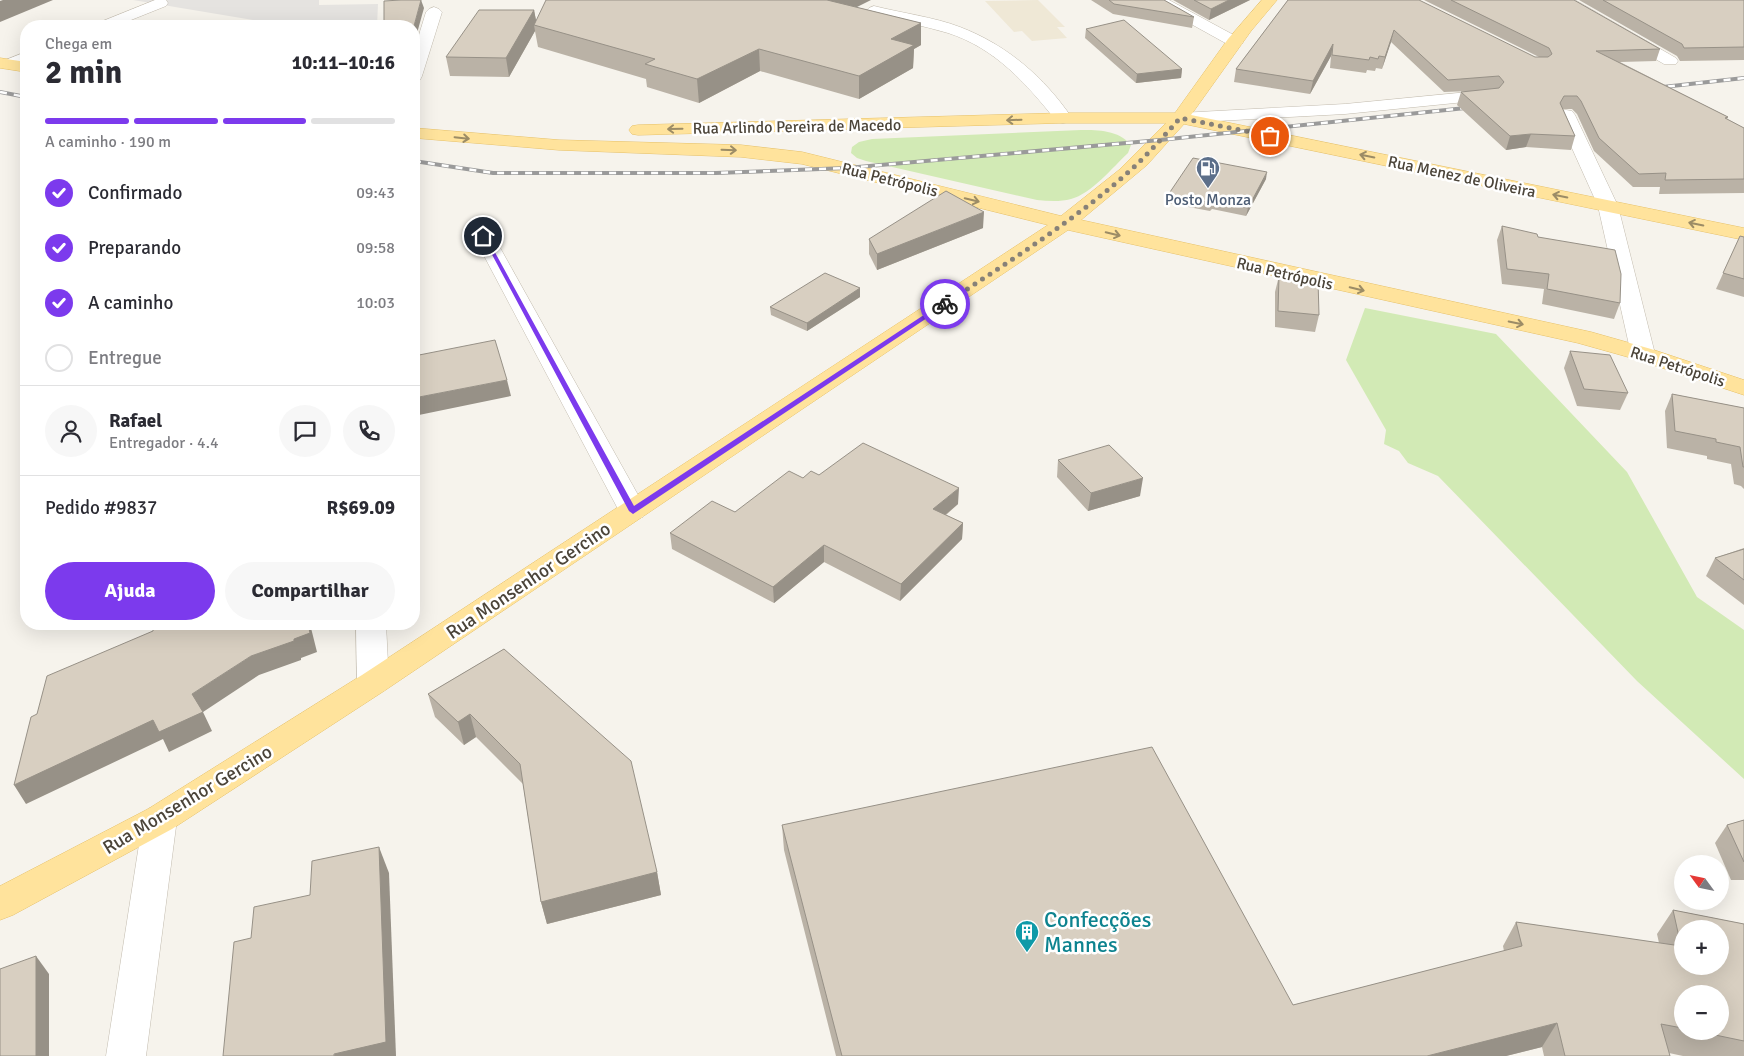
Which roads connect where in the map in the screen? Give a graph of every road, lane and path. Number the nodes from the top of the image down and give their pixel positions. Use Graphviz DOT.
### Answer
graph roads {
  1 [pos="1158,0"];
  2 [pos="1270,0"];
  3 [pos="1564,0"];
  4 [pos="161,3"];
  5 [pos="874,11"];
  6 [pos="434,12"];
  7 [pos="118,20"];
  8 [pos="1235,42"];
  9 [pos="20,57"];
  10 [pos="420,57"];
  11 [pos="3,59"];
  12 [pos="1670,61"];
  13 [pos="20,65"];
  14 [pos="1200,90"];
  15 [pos="1489,95"];
  16 [pos="1566,115"];
  17 [pos="1063,118"];
  18 [pos="1180,118"];
  19 [pos="420,119"];
  20 [pos="864,125"];
  21 [pos="420,133"];
  22 [pos="823,163"];
  23 [pos="1608,206"];
  24 [pos="1066,223"];
  25 [pos="1744,234"];
  26 [pos="483,236"];
  27 [pos="1642,354"];
  28 [pos="1744,388"];
  29 [pos="633,511"];
  30 [pos="371,630"];
  31 [pos="373,683"];
  32 [pos="160,819"];
  33 [pos="0,904"];
  34 [pos="126,1056"];
  1 -- 8 [label="street"];
  2 -- 8 [label="main road, Rua Monsenhor Gercino"];
  3 -- 12 [label="street"];
  4 -- 7 [label="street"];
  5 -- 17 [label="street"];
  6 -- 10 [label="street"];
  8 -- 14 [label="main road, Rua Monsenhor Gercino"];
  9 -- 11 [label="street"];
  11 -- 13 [label="main road"];
  14 -- 17 [label="main road"];
  14 -- 18 [label="main road, Rua Monsenhor Gercino"];
  15 -- 18 [label="street"];
  16 -- 23 [label="street"];
  17 -- 18 [label="main road, Rua Arlindo Pereira de Macedo"];
  17 -- 20 [label="main road, Rua Arlindo Pereira de Macedo, one-way"];
  23 -- 18 [label="main road, Rua Menez de Oliveira, one-way"];
  18 -- 24 [label="main road, Rua Monsenhor Gercino"];
  20 -- 19 [label="main road, Rua Arlindo Pereira de Macedo, one-way"];
  20 -- 22 [label="main road"];
  21 -- 22 [label="main road, Rua Arlindo Pereira de Macedo, one-way"];
  22 -- 24 [label="main road, Rua Petrópolis, one-way"];
  25 -- 23 [label="main road, Rua Menez de Oliveira, one-way"];
  23 -- 27 [label="street"];
  24 -- 27 [label="main road, Rua Petrópolis, one-way"];
  24 -- 29 [label="main road, Rua Monsenhor Gercino"];
  26 -- 29 [label="street"];
  27 -- 28 [label="main road, Rua Petrópolis"];
  29 -- 31 [label="main road, Rua Monsenhor Gercino"];
  30 -- 31 [label="street"];
  31 -- 32 [label="main road, Rua Monsenhor Gercino"];
  32 -- 33 [label="main road, Rua Monsenhor Gercino"];
  32 -- 34 [label="street"];
}
